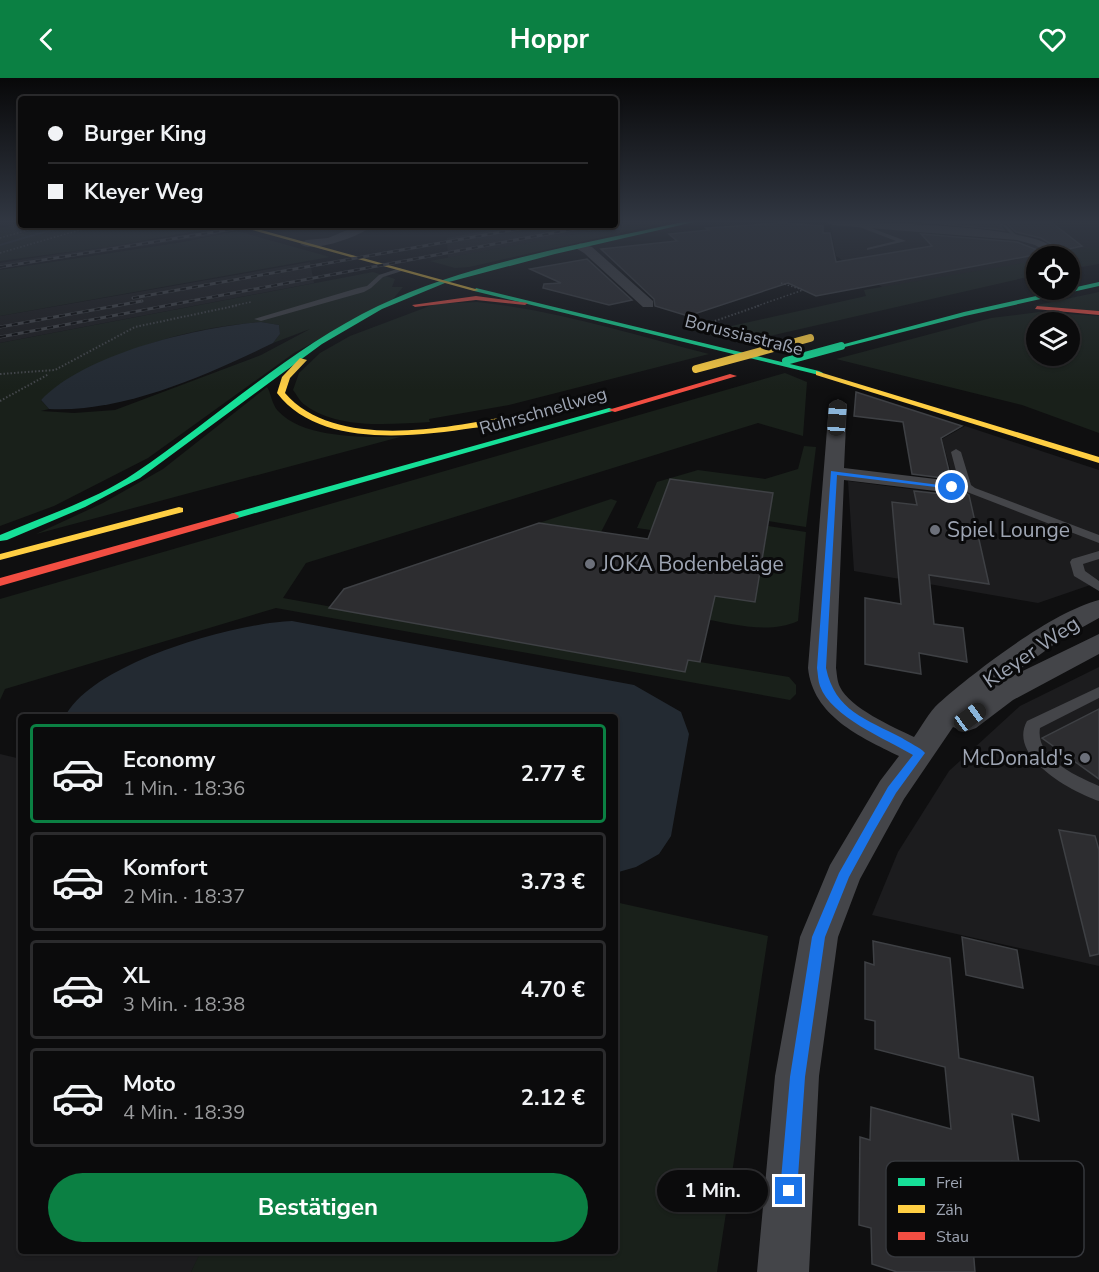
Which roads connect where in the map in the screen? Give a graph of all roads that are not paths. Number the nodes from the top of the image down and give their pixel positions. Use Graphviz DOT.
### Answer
graph roads {
  1 [pos="379,278"];
  2 [pos="403,278"];
  3 [pos="428,278"];
  4 [pos="449,278"];
  5 [pos="472,278"];
  6 [pos="482,278"];
  7 [pos="623,278"];
  8 [pos="478,279"];
  9 [pos="460,281"];
  10 [pos="443,282"];
  11 [pos="1099,284"];
  12 [pos="1026,286"];
  13 [pos="405,303"];
  14 [pos="525,303"];
  15 [pos="631,306"];
  16 [pos="1099,313"];
  17 [pos="964,314"];
  18 [pos="903,315"];
  19 [pos="258,319"];
  20 [pos="816,337"];
  21 [pos="691,370"];
  22 [pos="899,382"];
  23 [pos="838,404"];
  24 [pos="416,446"];
  25 [pos="956,452"];
  26 [pos="1099,460"];
  27 [pos="833,473"];
  28 [pos="952,487"];
  29 [pos="193,506"];
  30 [pos="0,539"];
  31 [pos="1099,539"];
  32 [pos="1099,555"];
  33 [pos="0,557"];
  34 [pos="0,582"];
  35 [pos="1099,587"];
  36 [pos="1099,608"];
  37 [pos="1099,643"];
  38 [pos="1099,692"];
  39 [pos="920,753"];
  40 [pos="1099,794"];
  41 [pos="783,1272"];
  1 -- 19 [label="lane"];
  2 -- 13 [label="main road"];
  3 -- 10 [label="main road, Borussiastraße"];
  4 -- 9 [label="main road, Borussiastraße"];
  5 -- 9 [label="main road"];
  6 -- 8 [label="main road"];
  7 -- 15 [label="street"];
  8 -- 9 [label="main road"];
  8 -- 22 [label="main road, Borussiastraße"];
  9 -- 10 [label="main road, Borussiastraße"];
  9 -- 13 [label="main road"];
  9 -- 14 [label="main road, Borussiastraße"];
  10 -- 13 [label="main road"];
  11 -- 17 [label="main road, Ruhrschnellweg"];
  12 -- 18 [label="main road"];
  13 -- 14 [label="main road"];
  13 -- 24 [label="main road, Ruhrschnellweg"];
  13 -- 30 [label="main road"];
  14 -- 26 [label="main road, Borussiastraße"];
  16 -- 17 [label="main road"];
  17 -- 34 [label="main road, Ruhrschnellweg, bridge"];
  20 -- 21 [label="main road, bridge"];
  23 -- 27 [label="street"];
  25 -- 31 [label="lane"];
  27 -- 28 [label="street"];
  27 -- 39 [label="street"];
  29 -- 33 [label="main road"];
  32 -- 35 [label="lane"];
  36 -- 39 [label="street, Kleyer Weg"];
  37 -- 39 [label="street, Kleyer Weg"];
  38 -- 40 [label="lane"];
  39 -- 41 [label="street, Kleyer Weg"];
}
